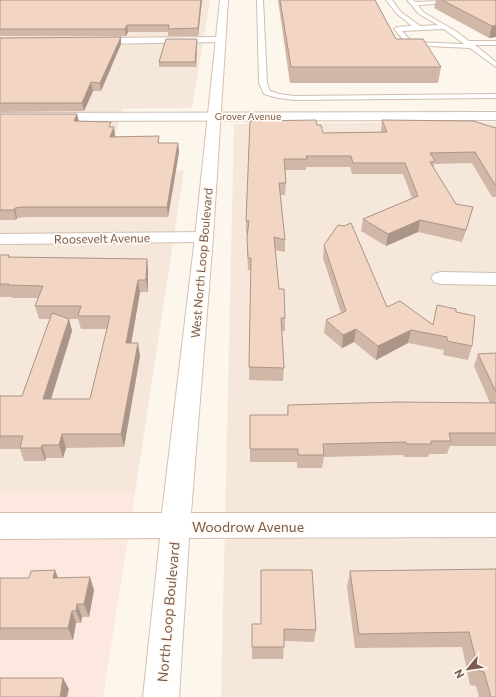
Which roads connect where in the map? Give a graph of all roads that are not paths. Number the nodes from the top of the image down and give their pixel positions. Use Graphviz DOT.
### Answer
graph roads {
  1 [pos="224,0"];
  2 [pos="260,0"];
  3 [pos="389,0"];
  4 [pos="462,0"];
  5 [pos="412,5"];
  6 [pos="394,8"];
  7 [pos="401,8"];
  8 [pos="444,27"];
  9 [pos="418,28"];
  10 [pos="220,40"];
  11 [pos="80,41"];
  12 [pos="496,43"];
  13 [pos="470,44"];
  14 [pos="483,55"];
  15 [pos="496,55"];
  16 [pos="496,66"];
  17 [pos="496,96"];
  18 [pos="214,116"];
  19 [pos="496,116"];
  20 [pos="0,117"];
  21 [pos="204,237"];
  22 [pos="0,239"];
  23 [pos="441,278"];
  24 [pos="496,279"];
  25 [pos="496,525"];
  26 [pos="0,526"];
  27 [pos="175,526"];
  28 [pos="161,697"];
  1 -- 10 [label="street, West North Loop Boulevard"];
  2 -- 17 [label="lane"];
  3 -- 6 [label="lane"];
  4 -- 5 [label="lane"];
  5 -- 8 [label="lane"];
  6 -- 7 [label="lane"];
  6 -- 9 [label="lane"];
  8 -- 9 [label="lane"];
  8 -- 13 [label="lane"];
  9 -- 13 [label="lane"];
  10 -- 11 [label="street"];
  10 -- 18 [label="street, West North Loop Boulevard"];
  12 -- 13 [label="lane"];
  13 -- 14 [label="lane"];
  14 -- 15 [label="lane"];
  14 -- 16 [label="lane"];
  18 -- 19 [label="street, Grover Avenue"];
  18 -- 20 [label="street, Grover Avenue"];
  18 -- 21 [label="street, West North Loop Boulevard"];
  21 -- 22 [label="street, Roosevelt Avenue"];
  21 -- 27 [label="street, West North Loop Boulevard"];
  23 -- 24 [label="street"];
  25 -- 27 [label="street, Woodrow Avenue"];
  26 -- 27 [label="street, Woodrow Avenue"];
  27 -- 28 [label="street, North Loop Boulevard"];
}
